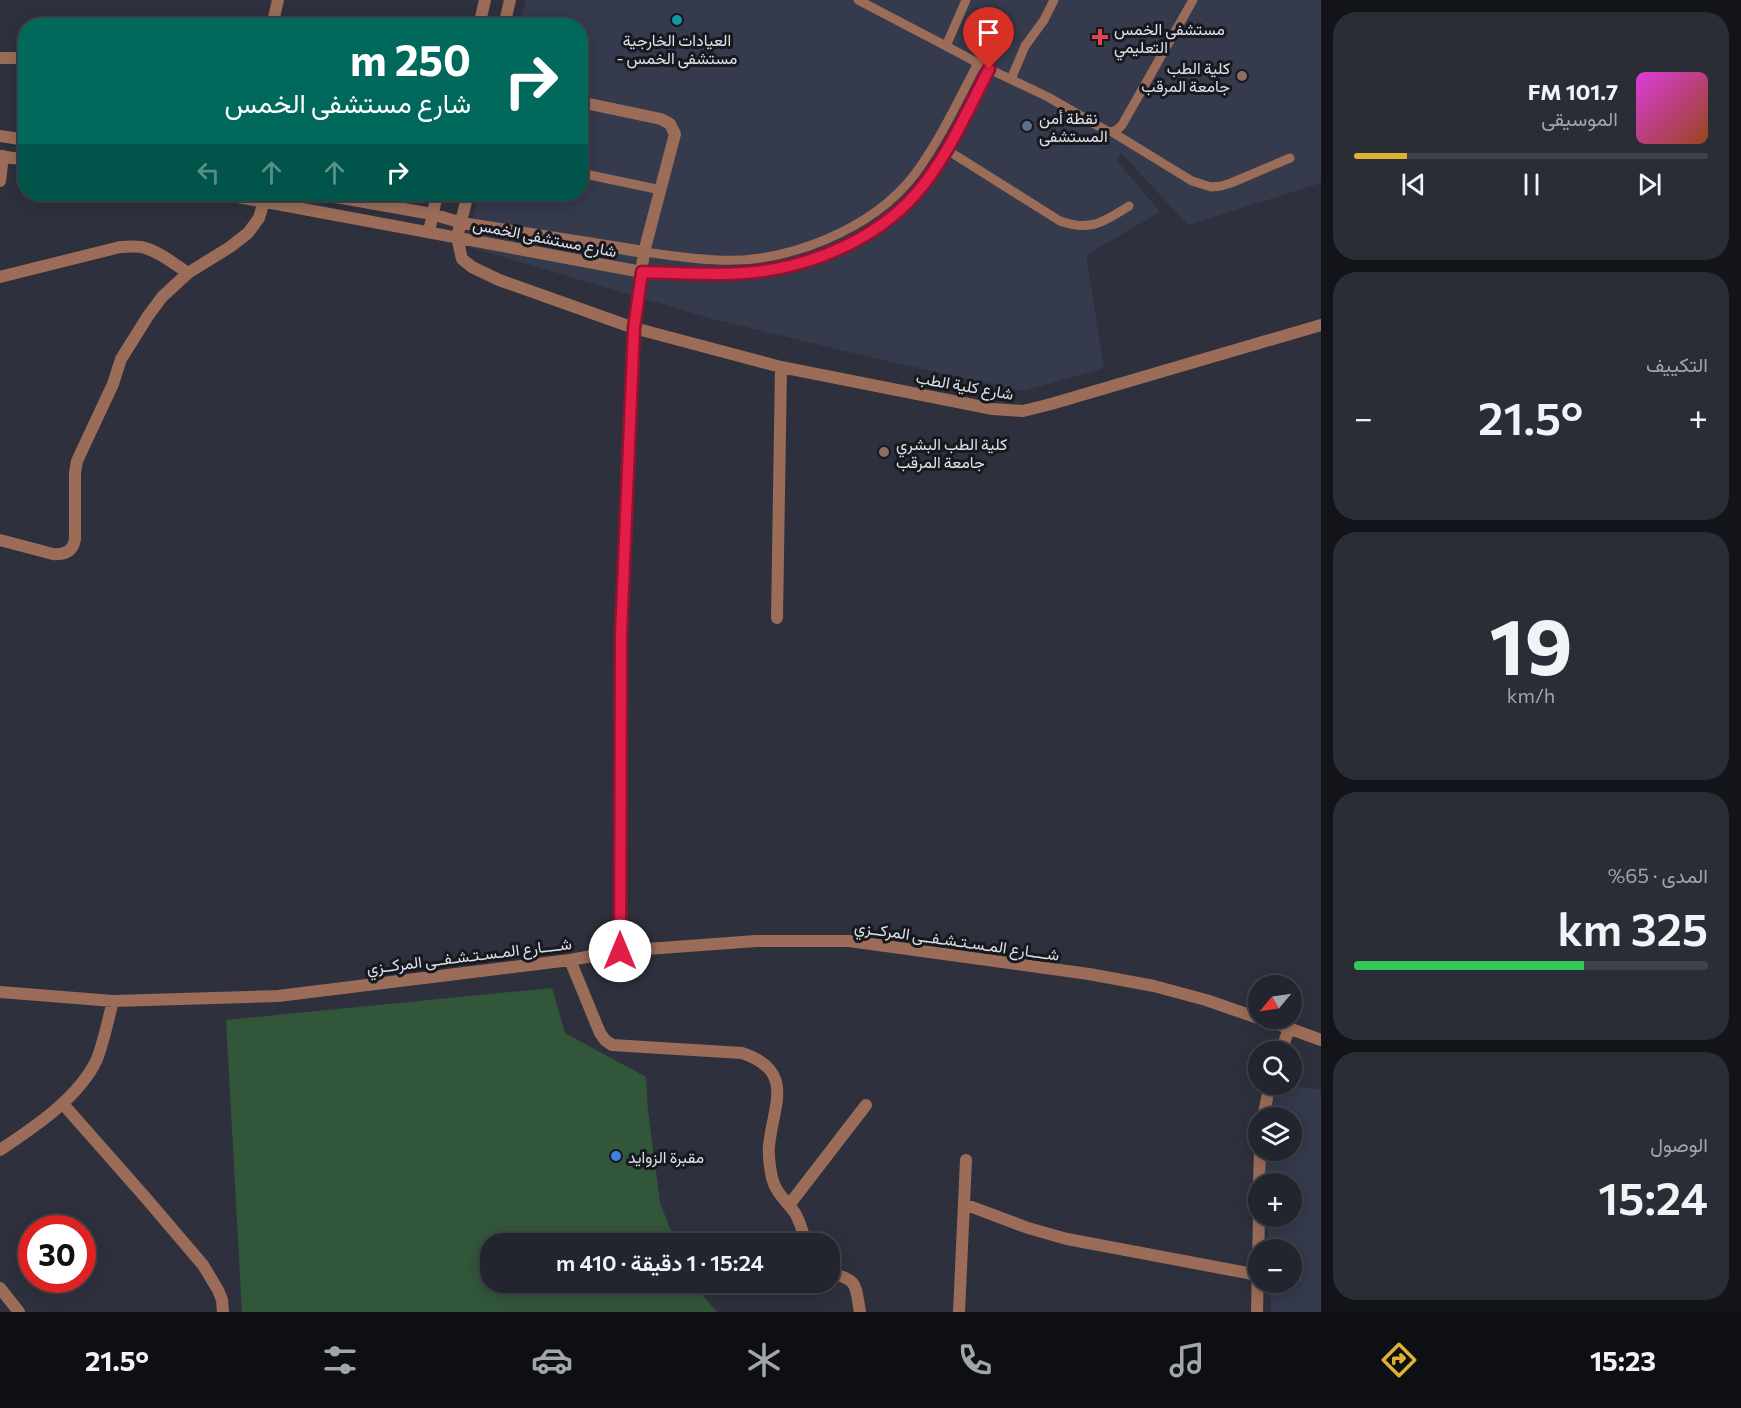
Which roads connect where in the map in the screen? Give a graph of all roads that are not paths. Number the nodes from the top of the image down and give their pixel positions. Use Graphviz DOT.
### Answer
graph roads {
  1 [pos="279,0"];
  2 [pos="485,0"];
  3 [pos="510,0"];
  4 [pos="858,0"];
  5 [pos="966,0"];
  6 [pos="1054,0"];
  7 [pos="1193,0"];
  8 [pos="274,18"];
  9 [pos="481,18"];
  10 [pos="506,18"];
  11 [pos="946,46"];
  12 [pos="0,58"];
  13 [pos="18,58"];
  14 [pos="978,63"];
  15 [pos="989,69"];
  16 [pos="1011,78"];
  17 [pos="588,104"];
  18 [pos="1112,132"];
  19 [pos="0,136"];
  20 [pos="18,139"];
  21 [pos="947,150"];
  22 [pos="1,156"];
  23 [pos="1290,158"];
  24 [pos="18,159"];
  25 [pos="588,175"];
  26 [pos="0,181"];
  27 [pos="661,190"];
  28 [pos="264,201"];
  29 [pos="358,201"];
  30 [pos="436,201"];
  31 [pos="467,201"];
  32 [pos="1129,206"];
  33 [pos="432,214"];
  34 [pos="462,223"];
  35 [pos="429,232"];
  36 [pos="457,237"];
  37 [pos="644,252"];
  38 [pos="642,272"];
  39 [pos="188,273"];
  40 [pos="0,278"];
  41 [pos="1321,325"];
  42 [pos="634,328"];
  43 [pos="781,367"];
  44 [pos="0,540"];
  45 [pos="777,618"];
  46 [pos="620,951"];
  47 [pos="570,960"];
  48 [pos="0,992"];
  49 [pos="112,1001"];
  50 [pos="1248,1014"];
  51 [pos="1292,1029"];
  52 [pos="1321,1040"];
  53 [pos="63,1104"];
  54 [pos="866,1105"];
  55 [pos="0,1150"];
  56 [pos="966,1160"];
  57 [pos="964,1204"];
  58 [pos="789,1205"];
  59 [pos="803,1233"];
  60 [pos="1248,1273"];
  61 [pos="840,1275"];
  62 [pos="0,1288"];
  63 [pos="1258,1293"];
  64 [pos="20,1312"];
  65 [pos="223,1312"];
  66 [pos="860,1312"];
  67 [pos="958,1312"];
  68 [pos="1257,1312"];
  1 -- 8 [label="street"];
  2 -- 9 [label="street"];
  3 -- 10 [label="street"];
  4 -- 11 [label="lane"];
  5 -- 11 [label="lane"];
  6 -- 16 [label="lane"];
  7 -- 18 [label="lane"];
  11 -- 14 [label="lane"];
  12 -- 13 [label="street"];
  14 -- 15 [label="lane"];
  14 -- 37 [label="lane, شارع مستشفى الخمس"];
  15 -- 16 [label="lane"];
  15 -- 21 [label="lane, شارع مستشفى الخمس"];
  16 -- 18 [label="lane"];
  17 -- 27 [label="street"];
  18 -- 23 [label="lane"];
  19 -- 20 [label="street"];
  21 -- 32 [label="lane"];
  21 -- 38 [label="lane, شارع مستشفى الخمس"];
  22 -- 24 [label="street"];
  22 -- 26 [label="street"];
  25 -- 27 [label="lane"];
  27 -- 37 [label="street"];
  28 -- 35 [label="street, شارع مستشفى الخمس"];
  28 -- 39 [label="street"];
  29 -- 33 [label="street, شارع مستشفى الخمس"];
  30 -- 33 [label="street"];
  31 -- 34 [label="street"];
  33 -- 34 [label="street, شارع مستشفى الخمس"];
  33 -- 35 [label="street"];
  34 -- 36 [label="street"];
  34 -- 37 [label="street, شارع مستشفى الخمس"];
  35 -- 36 [label="street, شارع مستشفى الخمس"];
  36 -- 38 [label="street, شارع مستشفى الخمس"];
  36 -- 42 [label="street, شارع كلية الطب"];
  37 -- 38 [label="street"];
  38 -- 42 [label="street"];
  39 -- 40 [label="street"];
  39 -- 44 [label="street"];
  41 -- 43 [label="street, شارع كلية الطب"];
  42 -- 43 [label="street, شارع كلية الطب"];
  42 -- 46 [label="street"];
  43 -- 45 [label="street"];
  46 -- 47 [label="street, شــــارع المـسـتـشـفــى المركــزي"];
  46 -- 50 [label="street, شــــارع المـسـتـشـفــى المركــزي"];
  47 -- 49 [label="street, شــــارع المـسـتـشـفــى المركــزي"];
  47 -- 58 [label="street"];
  48 -- 49 [label="street, شــــارع المـسـتـشـفــى المركــزي"];
  49 -- 53 [label="street"];
  51 -- 52 [label="street, شــــارع المـسـتـشـفــى المركــزي"];
  53 -- 55 [label="street"];
  53 -- 65 [label="street"];
  54 -- 58 [label="street"];
  56 -- 57 [label="street"];
  57 -- 60 [label="street"];
  57 -- 67 [label="street"];
  58 -- 59 [label="street"];
  61 -- 66 [label="street"];
  62 -- 64 [label="street"];
  63 -- 68 [label="street"];
}
